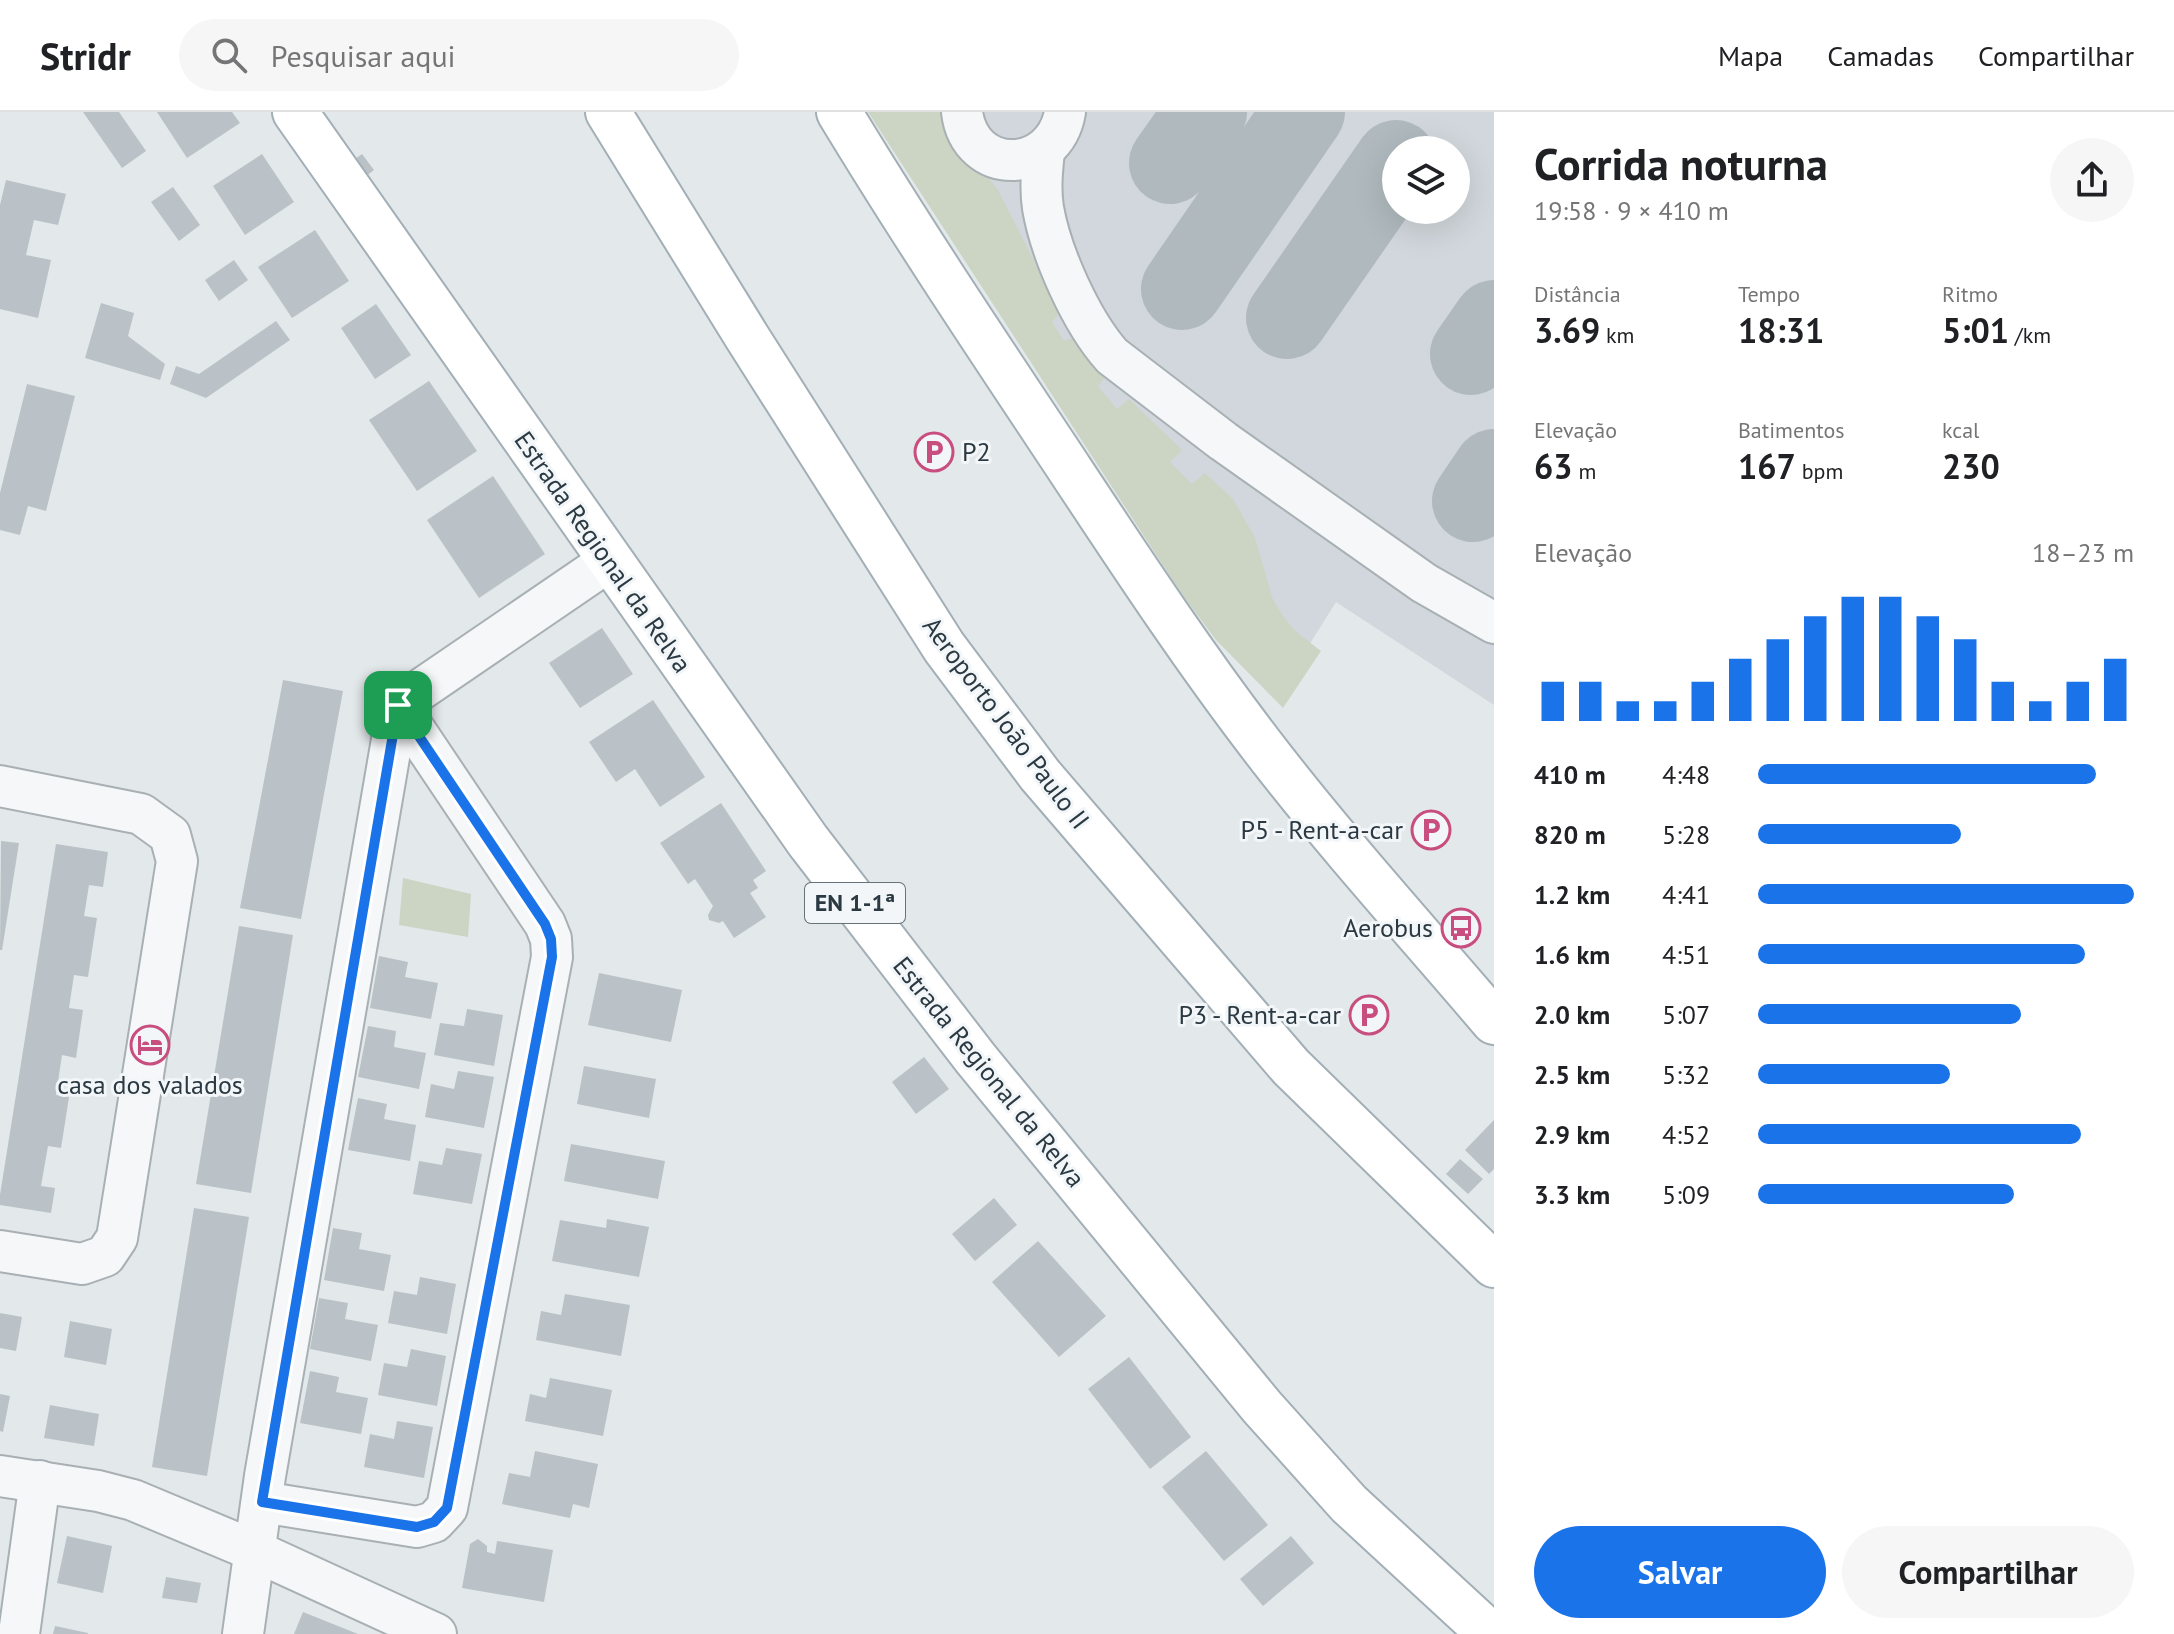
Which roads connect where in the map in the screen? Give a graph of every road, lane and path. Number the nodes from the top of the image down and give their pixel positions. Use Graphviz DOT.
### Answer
graph roads {
  1 [pos="295,112"];
  2 [pos="608,112"];
  3 [pos="839,112"];
  4 [pos="962,112"];
  5 [pos="1063,127"];
  6 [pos="990,155"];
  7 [pos="1053,246"];
  8 [pos="609,561"];
  9 [pos="1494,623"];
  10 [pos="398,705"];
  11 [pos="0,786"];
  12 [pos="1494,1022"];
  13 [pos="1489,1249"];
  14 [pos="0,1251"];
  15 [pos="0,1476"];
  16 [pos="40,1481"];
  17 [pos="262,1502"];
  18 [pos="255,1551"];
  19 [pos="19,1634"];
  20 [pos="243,1634"];
  21 [pos="436,1634"];
  22 [pos="1490,1634"];
  1 -- 8 [label="main road, Estrada Regional da Relva / EN 1-1ª"];
  2 -- 13 [label="main road, Aeroporto João Paulo II"];
  3 -- 12 [label="main road"];
  4 -- 6 [label="street"];
  5 -- 6 [label="street"];
  5 -- 7 [label="street"];
  6 -- 7 [label="street"];
  7 -- 9 [label="street"];
  8 -- 10 [label="street"];
  8 -- 22 [label="main road, Estrada Regional da Relva / EN 1-1ª"];
  10 -- 17 [label="street"];
  10 -- 17 [label="street"];
  11 -- 14 [label="street"];
  15 -- 16 [label="street"];
  16 -- 18 [label="street"];
  16 -- 19 [label="street"];
  17 -- 18 [label="street"];
  18 -- 20 [label="street"];
  18 -- 21 [label="street"];
}
